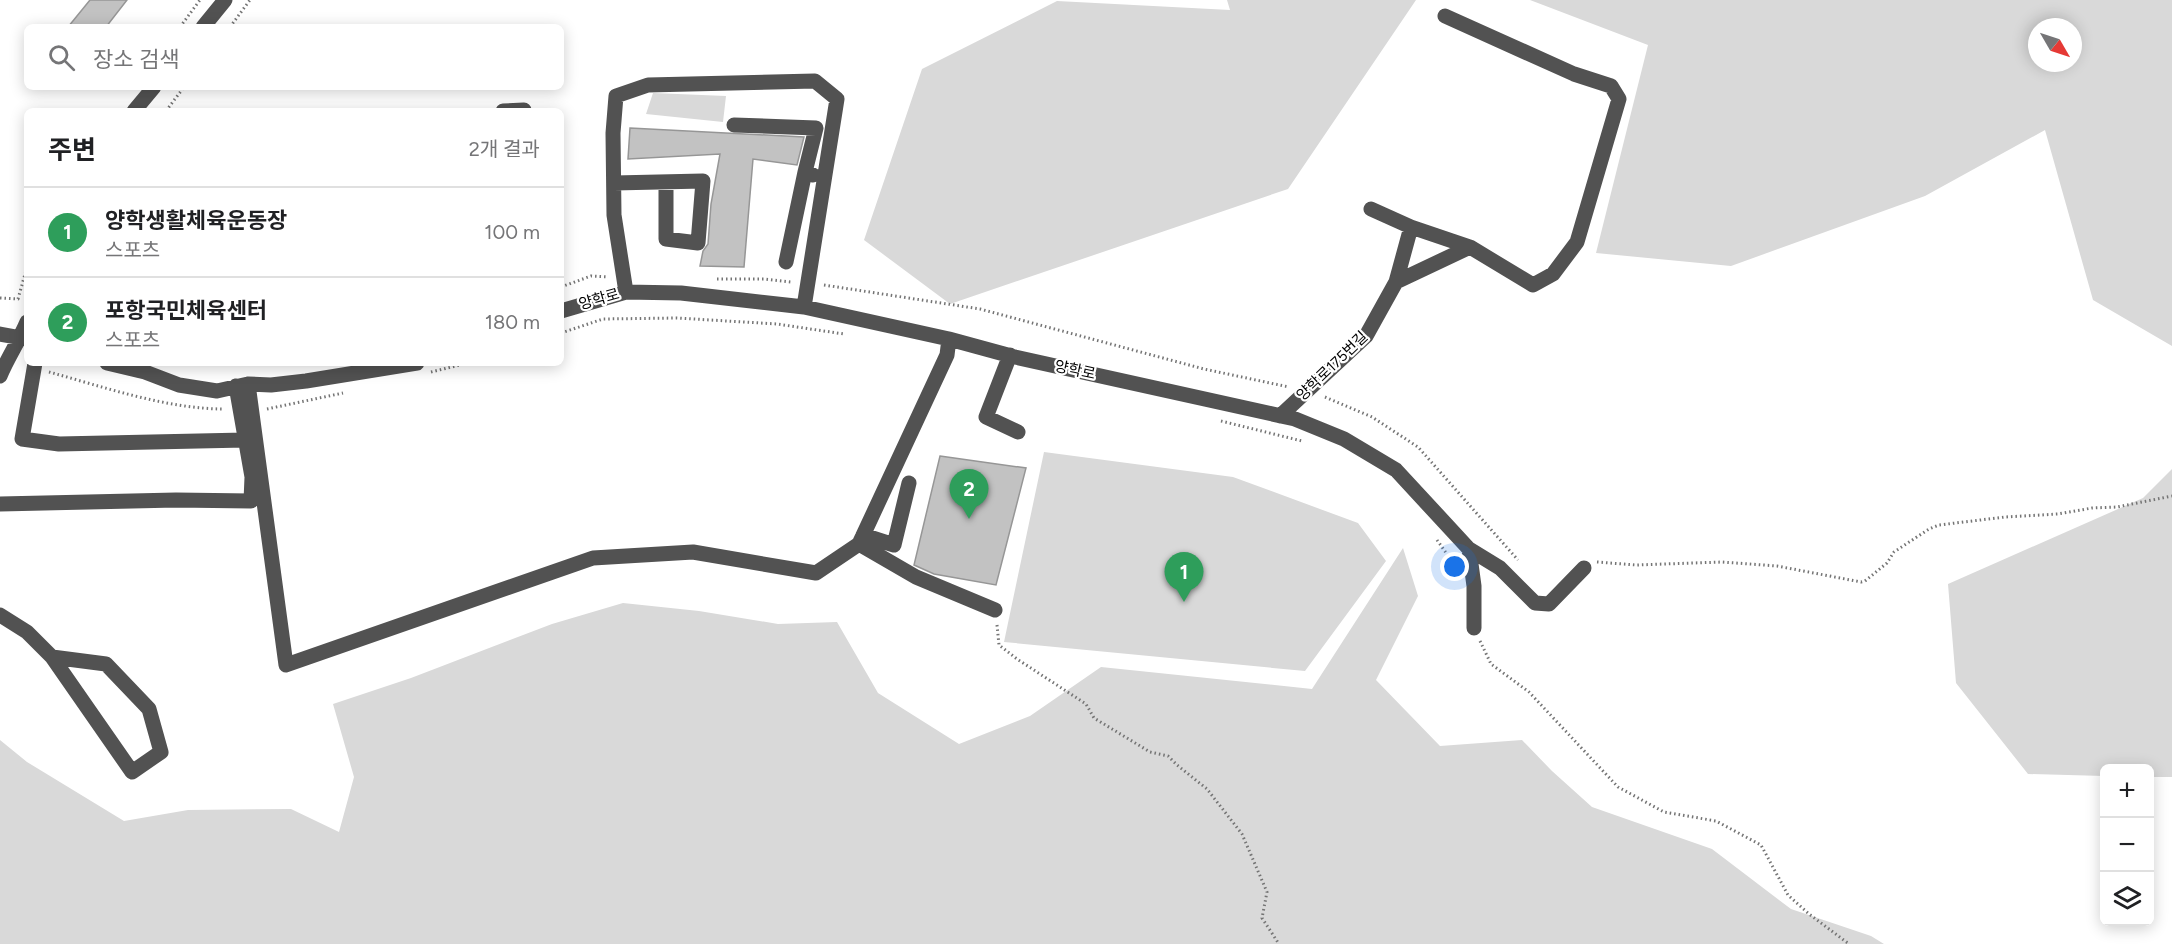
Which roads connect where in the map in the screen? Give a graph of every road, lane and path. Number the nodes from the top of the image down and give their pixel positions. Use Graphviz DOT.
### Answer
graph roads {
  1 [pos="200,0"];
  2 [pos="225,0"];
  3 [pos="250,0"];
  4 [pos="1444,16"];
  5 [pos="182,24"];
  6 [pos="205,24"];
  7 [pos="232,24"];
  8 [pos="152,90"];
  9 [pos="182,90"];
  10 [pos="136,108"];
  11 [pos="168,108"];
  12 [pos="734,125"];
  13 [pos="805,172"];
  14 [pos="825,179"];
  15 [pos="614,183"];
  16 [pos="666,183"];
  17 [pos="1371,208"];
  18 [pos="1411,227"];
  19 [pos="1470,247"];
  20 [pos="786,262"];
  21 [pos="24,278"];
  22 [pos="1396,282"];
  23 [pos="626,292"];
  24 [pos="0,298"];
  25 [pos="804,307"];
  26 [pos="564,310"];
  27 [pos="564,332"];
  28 [pos="0,334"];
  29 [pos="844,334"];
  30 [pos="24,338"];
  31 [pos="949,339"];
  32 [pos="1010,355"];
  33 [pos="120,366"];
  34 [pos="398,366"];
  35 [pos="40,367"];
  36 [pos="0,376"];
  37 [pos="242,385"];
  38 [pos="230,409"];
  39 [pos="1280,416"];
  40 [pos="1212,419"];
  41 [pos="1018,432"];
  42 [pos="245,440"];
  43 [pos="1310,443"];
  44 [pos="909,483"];
  45 [pos="2172,496"];
  46 [pos="0,504"];
  47 [pos="1431,533"];
  48 [pos="861,539"];
  49 [pos="1469,549"];
  50 [pos="1584,568"];
  51 [pos="1474,586"];
  52 [pos="995,610"];
  53 [pos="0,615"];
  54 [pos="1473,628"];
  55 [pos="52,657"];
  56 [pos="1279,944"];
  57 [pos="1849,944"];
  1 -- 5 [label="path"];
  2 -- 6 [label="street"];
  3 -- 7 [label="path"];
  4 -- 19 [label="street"];
  8 -- 10 [label="street"];
  9 -- 11 [label="path"];
  12 -- 13 [label="street"];
  13 -- 14 [label="street"];
  13 -- 20 [label="street"];
  14 -- 15 [label="street"];
  14 -- 25 [label="street"];
  15 -- 16 [label="street"];
  15 -- 23 [label="street"];
  17 -- 18 [label="street"];
  18 -- 19 [label="street"];
  18 -- 22 [label="street, 양학로175번길"];
  19 -- 22 [label="street"];
  21 -- 24 [label="path"];
  22 -- 39 [label="street, 양학로175번길"];
  23 -- 25 [label="street, 양학로"];
  23 -- 26 [label="street, 양학로"];
  25 -- 31 [label="street, 양학로"];
  27 -- 29 [label="path"];
  28 -- 30 [label="street"];
  30 -- 36 [label="street"];
  31 -- 32 [label="street, 양학로"];
  31 -- 48 [label="street"];
  32 -- 39 [label="street, 양학로"];
  32 -- 41 [label="street"];
  33 -- 37 [label="street"];
  34 -- 37 [label="street"];
  35 -- 38 [label="path"];
  35 -- 42 [label="street"];
  37 -- 42 [label="street"];
  37 -- 48 [label="street"];
  39 -- 49 [label="street, 양학로"];
  40 -- 43 [label="path"];
  42 -- 46 [label="street"];
  44 -- 48 [label="street"];
  45 -- 50 [label="path"];
  47 -- 51 [label="path"];
  48 -- 52 [label="street"];
  49 -- 50 [label="street, 양학로"];
  49 -- 51 [label="street"];
  51 -- 54 [label="street"];
  52 -- 56 [label="path"];
  53 -- 55 [label="street"];
  54 -- 57 [label="path"];
  55 -- 55 [label="street"];
}
